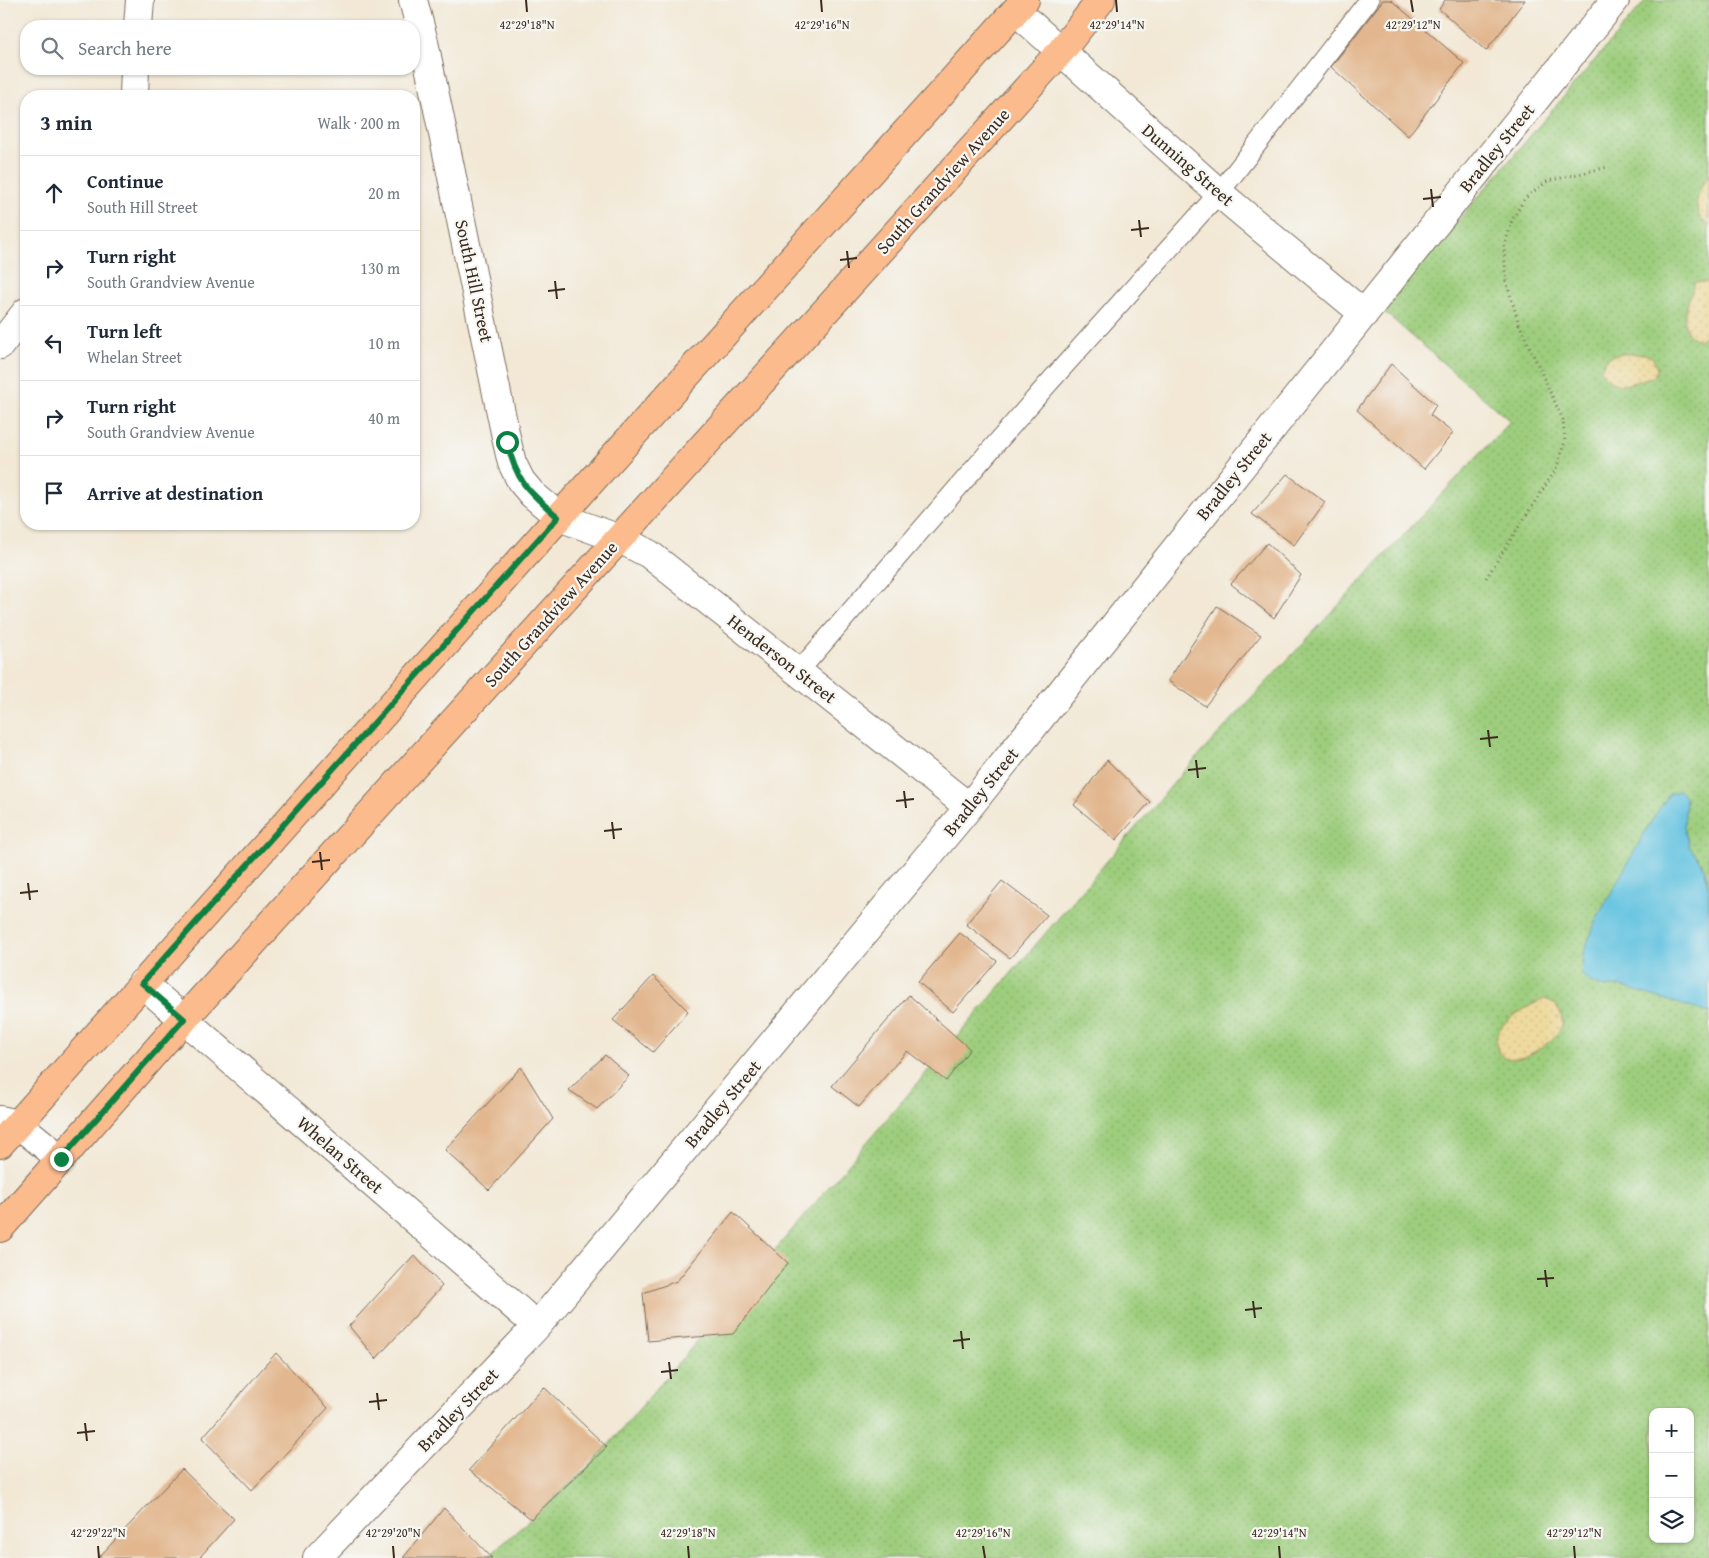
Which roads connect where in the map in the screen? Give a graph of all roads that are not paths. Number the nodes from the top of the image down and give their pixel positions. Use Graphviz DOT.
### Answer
graph roads {
  1 [pos="140,0"];
  2 [pos="413,0"];
  3 [pos="1101,0"];
  4 [pos="1369,0"];
  5 [pos="1615,0"];
  6 [pos="1021,6"];
  7 [pos="138,20"];
  8 [pos="418,20"];
  9 [pos="420,27"];
  10 [pos="1060,51"];
  11 [pos="135,75"];
  12 [pos="134,90"];
  13 [pos="1219,193"];
  14 [pos="1364,314"];
  15 [pos="20,320"];
  16 [pos="0,345"];
  17 [pos="558,517"];
  18 [pos="586,528"];
  19 [pos="620,538"];
  20 [pos="798,672"];
  21 [pos="969,807"];
  22 [pos="142,983"];
  23 [pos="184,1019"];
  24 [pos="9,1122"];
  25 [pos="0,1144"];
  26 [pos="61,1159"];
  27 [pos="0,1228"];
  28 [pos="537,1326"];
  29 [pos="317,1558"];
  1 -- 7 [label="street"];
  2 -- 8 [label="street, South Hill Street"];
  3 -- 10 [label="main road, South Grandview Avenue"];
  4 -- 13 [label="lane"];
  5 -- 14 [label="street, Bradley Street"];
  6 -- 10 [label="street, Dunning Street"];
  6 -- 17 [label="main road"];
  9 -- 17 [label="street, South Hill Street"];
  10 -- 13 [label="street, Dunning Street"];
  10 -- 19 [label="main road, South Grandview Avenue"];
  11 -- 12 [label="street"];
  13 -- 14 [label="street, Dunning Street"];
  13 -- 20 [label="lane"];
  14 -- 21 [label="street, Bradley Street"];
  15 -- 16 [label="street"];
  17 -- 18 [label="street, South Hill Street"];
  17 -- 22 [label="main road"];
  18 -- 19 [label="street, Henderson Street"];
  19 -- 20 [label="street, Henderson Street"];
  19 -- 23 [label="main road, South Grandview Avenue"];
  20 -- 21 [label="street, Henderson Street"];
  21 -- 28 [label="street, Bradley Street"];
  22 -- 23 [label="street, Whelan Street"];
  22 -- 24 [label="main road"];
  23 -- 26 [label="main road, South Grandview Avenue"];
  23 -- 28 [label="street, Whelan Street"];
  24 -- 25 [label="main road"];
  24 -- 26 [label="street"];
  26 -- 27 [label="main road, South Grandview Avenue"];
  28 -- 29 [label="street, Bradley Street"];
}
